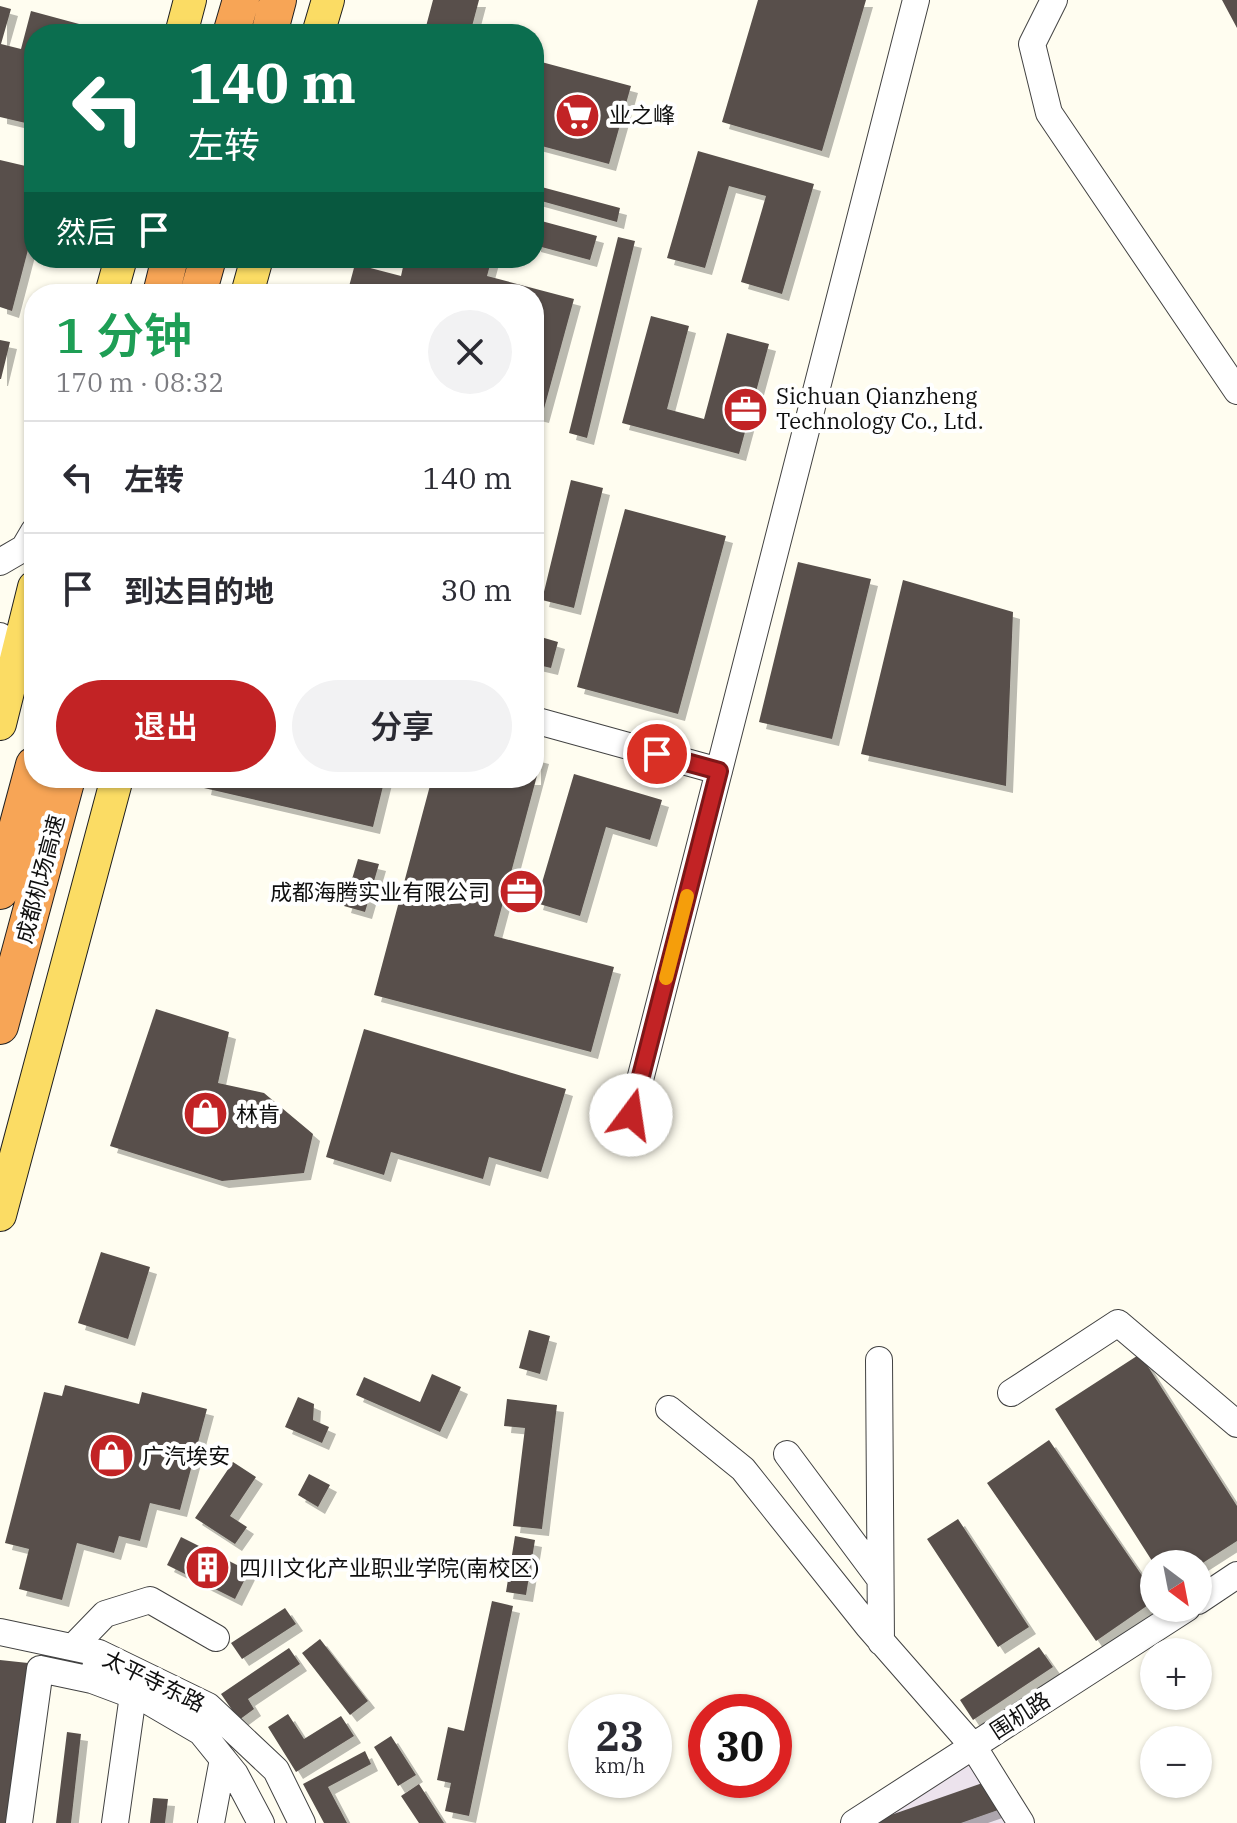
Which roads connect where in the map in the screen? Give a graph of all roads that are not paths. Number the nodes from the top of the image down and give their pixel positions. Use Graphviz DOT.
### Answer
graph roads {
  1 [pos="190,0"];
  2 [pos="241,0"];
  3 [pos="278,0"];
  4 [pos="328,0"];
  5 [pos="916,0"];
  6 [pos="1054,0"];
  7 [pos="184,24"];
  8 [pos="234,24"];
  9 [pos="272,24"];
  10 [pos="321,24"];
  11 [pos="1237,391"];
  12 [pos="24,548"];
  13 [pos="0,562"];
  14 [pos="24,629"];
  15 [pos="0,636"];
  16 [pos="11,683"];
  17 [pos="544,723"];
  18 [pos="0,724"];
  19 [pos="719,771"];
  20 [pos="28,788"];
  21 [pos="64,788"];
  22 [pos="114,788"];
  23 [pos="0,891"];
  24 [pos="0,1026"];
  25 [pos="631,1115"];
  26 [pos="0,1215"];
  27 [pos="879,1360"];
  28 [pos="1011,1393"];
  29 [pos="669,1409"];
  30 [pos="1237,1424"];
  31 [pos="787,1454"];
  32 [pos="1237,1575"];
  33 [pos="880,1579"];
  34 [pos="1212,1592"];
  35 [pos="1165,1622"];
  36 [pos="0,1632"];
  37 [pos="216,1638"];
  38 [pos="881,1642"];
  39 [pos="73,1647"];
  40 [pos="99,1653"];
  41 [pos="92,1680"];
  42 [pos="133,1695"];
  43 [pos="973,1746"];
  44 [pos="223,1759"];
  45 [pos="19,1823"];
  46 [pos="115,1823"];
  47 [pos="211,1823"];
  48 [pos="261,1823"];
  49 [pos="302,1823"];
  50 [pos="854,1823"];
  51 [pos="1021,1823"];
  1 -- 7 [label="main road"];
  2 -- 8 [label="highway"];
  3 -- 9 [label="highway"];
  4 -- 10 [label="main road"];
  5 -- 19 [label="street"];
  6 -- 11 [label="street"];
  12 -- 13 [label="street"];
  14 -- 16 [label="main road"];
  15 -- 16 [label="street"];
  16 -- 18 [label="main road"];
  17 -- 19 [label="street"];
  19 -- 25 [label="street"];
  20 -- 23 [label="highway, 成都机场高速"];
  21 -- 24 [label="highway, 成都机场高速"];
  22 -- 26 [label="main road"];
  27 -- 33 [label="street"];
  28 -- 30 [label="street"];
  29 -- 38 [label="street"];
  31 -- 33 [label="street"];
  32 -- 34 [label="street"];
  33 -- 38 [label="street"];
  35 -- 43 [label="street, 围机路"];
  36 -- 39 [label="street, 太平寺东路"];
  37 -- 39 [label="street"];
  38 -- 43 [label="street"];
  39 -- 40 [label="street, 太平寺东路"];
  40 -- 41 [label="street"];
  40 -- 49 [label="street, 太平寺东路"];
  41 -- 42 [label="street"];
  41 -- 45 [label="street"];
  42 -- 44 [label="street"];
  42 -- 46 [label="street"];
  43 -- 50 [label="street, 围机路"];
  43 -- 51 [label="street"];
  44 -- 47 [label="street"];
  44 -- 48 [label="street"];
}
